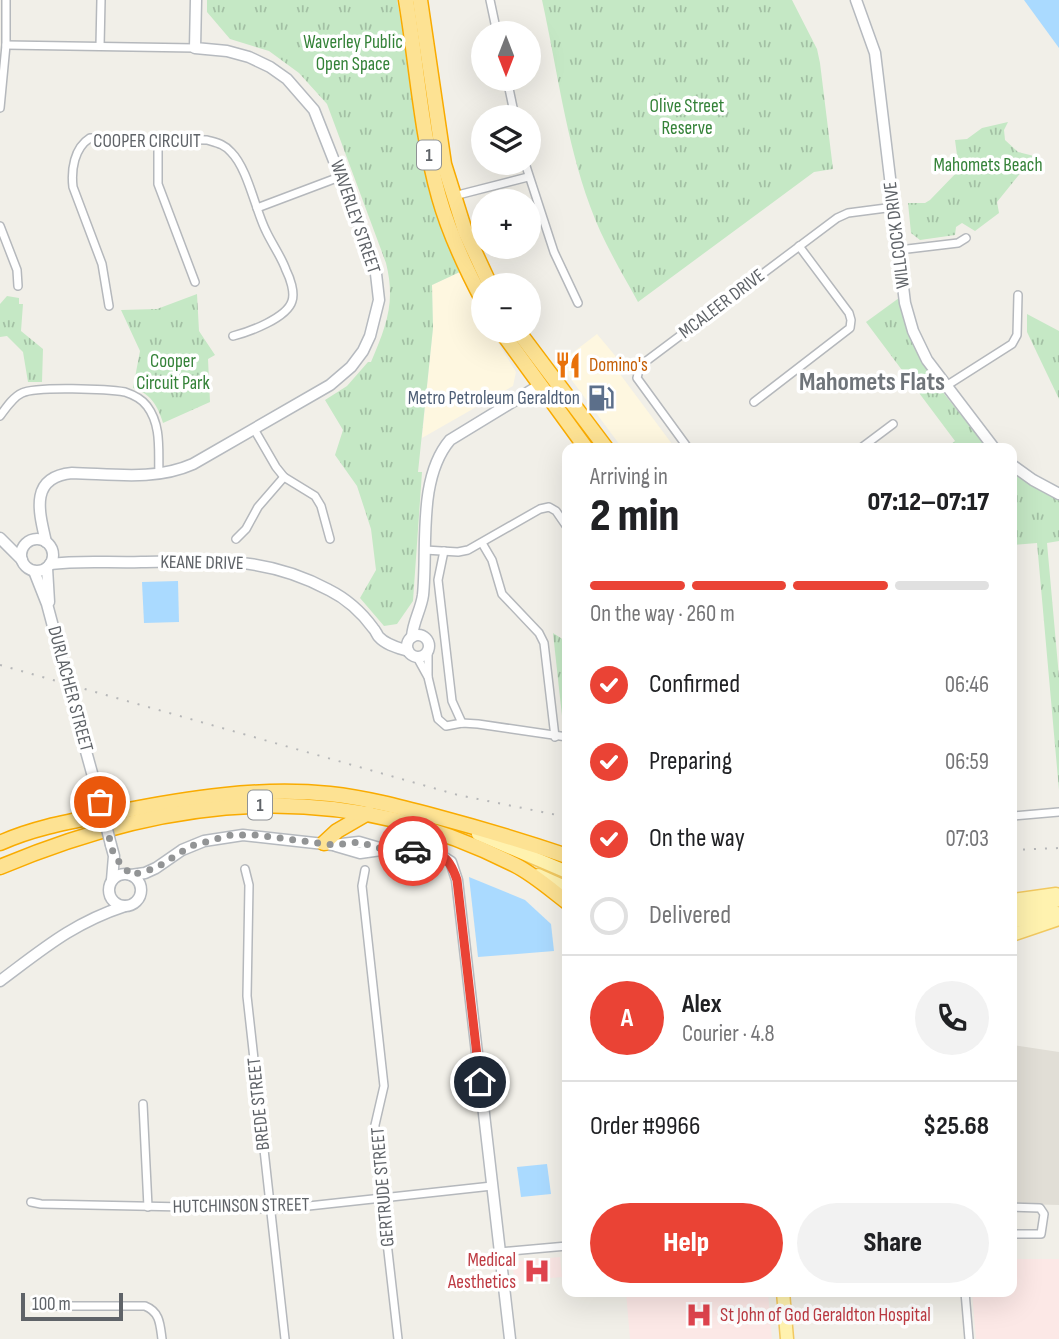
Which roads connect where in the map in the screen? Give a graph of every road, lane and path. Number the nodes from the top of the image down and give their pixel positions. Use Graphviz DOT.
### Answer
graph roads {
  1 [pos="6,0"];
  2 [pos="101,0"];
  3 [pos="196,0"];
  4 [pos="406,0"];
  5 [pos="420,0"];
  6 [pos="491,0"];
  7 [pos="856,0"];
  8 [pos="495,21"];
  9 [pos="6,45"];
  10 [pos="100,46"];
  11 [pos="195,48"];
  12 [pos="0,108"];
  13 [pos="158,139"];
  14 [pos="342,176"];
  15 [pos="527,177"];
  16 [pos="453,196"];
  17 [pos="894,207"];
  18 [pos="257,208"];
  19 [pos="0,226"];
  20 [pos="966,238"];
  21 [pos="799,246"];
  22 [pos="899,250"];
  23 [pos="485,273"];
  24 [pos="471,278"];
  25 [pos="195,282"];
  26 [pos="18,286"];
  27 [pos="1018,295"];
  28 [pos="578,303"];
  29 [pos="109,306"];
  30 [pos="233,336"];
  31 [pos="512,343"];
  32 [pos="525,343"];
  33 [pos="546,381"];
  34 [pos="946,386"];
  35 [pos="754,401"];
  36 [pos="0,416"];
  37 [pos="893,424"];
  38 [pos="254,429"];
  39 [pos="583,443"];
  40 [pos="602,443"];
  41 [pos="684,443"];
  42 [pos="868,443"];
  43 [pos="990,443"];
  44 [pos="1017,469"];
  45 [pos="159,474"];
  46 [pos="284,477"];
  47 [pos="1059,494"];
  48 [pos="39,513"];
  49 [pos="562,520"];
  50 [pos="0,537"];
  51 [pos="236,538"];
  52 [pos="330,539"];
  53 [pos="482,543"];
  54 [pos="27,544"];
  55 [pos="49,546"];
  56 [pos="425,550"];
  57 [pos="444,551"];
  58 [pos="22,560"];
  59 [pos="92,561"];
  60 [pos="48,566"];
  61 [pos="34,571"];
  62 [pos="47,604"];
  63 [pos="414,644"];
  64 [pos="428,651"];
  65 [pos="428,677"];
  66 [pos="461,723"];
  67 [pos="555,737"];
  68 [pos="562,737"];
  69 [pos="1059,812"];
  70 [pos="368,813"];
  71 [pos="1017,816"];
  72 [pos="436,817"];
  73 [pos="25,833"];
  74 [pos="0,835"];
  75 [pos="0,843"];
  76 [pos="329,844"];
  77 [pos="113,850"];
  78 [pos="562,854"];
  79 [pos="517,866"];
  80 [pos="0,867"];
  81 [pos="156,868"];
  82 [pos="244,869"];
  83 [pos="365,870"];
  84 [pos="562,870"];
  85 [pos="130,875"];
  86 [pos="112,880"];
  87 [pos="562,886"];
  88 [pos="1059,894"];
  89 [pos="139,897"];
  90 [pos="562,898"];
  91 [pos="1017,899"];
  92 [pos="1059,900"];
  93 [pos="125,906"];
  94 [pos="1017,911"];
  95 [pos="1059,911"];
  96 [pos="1059,919"];
  97 [pos="1017,921"];
  98 [pos="1017,933"];
  99 [pos="0,981"];
  100 [pos="143,1104"];
  101 [pos="492,1186"];
  102 [pos="382,1198"];
  103 [pos="31,1202"];
  104 [pos="148,1207"];
  105 [pos="1017,1207"];
  106 [pos="271,1209"];
  107 [pos="1017,1234"];
  108 [pos="562,1246"];
  109 [pos="500,1252"];
  110 [pos="783,1297"];
  111 [pos="965,1297"];
  112 [pos="38,1306"];
  113 [pos="162,1339"];
  114 [pos="285,1339"];
  115 [pos="398,1339"];
  116 [pos="510,1339"];
  117 [pos="787,1339"];
  118 [pos="969,1339"];
  1 -- 9 [label="street"];
  2 -- 10 [label="street"];
  3 -- 11 [label="street"];
  4 -- 24 [label="highway, 1"];
  5 -- 16 [label="highway, 1"];
  6 -- 8 [label="street"];
  7 -- 17 [label="street, WILLCOCK DRIVE"];
  9 -- 10 [label="street, WAVERLEY STREET"];
  9 -- 12 [label="street"];
  10 -- 11 [label="street, WAVERLEY STREET"];
  11 -- 14 [label="street, WAVERLEY STREET"];
  13 -- 18 [label="street, COOPER CIRCUIT"];
  13 -- 25 [label="street"];
  13 -- 29 [label="street, COOPER CIRCUIT"];
  14 -- 18 [label="street"];
  14 -- 38 [label="street, WAVERLEY STREET"];
  15 -- 16 [label="street"];
  15 -- 28 [label="street"];
  16 -- 23 [label="highway, 1"];
  17 -- 21 [label="street, MCALEER DRIVE"];
  17 -- 22 [label="street, WILLCOCK DRIVE"];
  18 -- 30 [label="street, COOPER CIRCUIT"];
  19 -- 26 [label="street"];
  20 -- 22 [label="street"];
  21 -- 35 [label="street"];
  21 -- 41 [label="street, MCALEER DRIVE"];
  22 -- 34 [label="street, WILLCOCK DRIVE"];
  27 -- 34 [label="street"];
  31 -- 33 [label="highway"];
  32 -- 33 [label="highway"];
  33 -- 39 [label="highway"];
  33 -- 40 [label="highway"];
  33 -- 56 [label="street"];
  34 -- 43 [label="street, WILLCOCK DRIVE"];
  36 -- 45 [label="street"];
  37 -- 42 [label="street"];
  38 -- 45 [label="street, WAVERLEY STREET"];
  38 -- 46 [label="street"];
  44 -- 47 [label="street"];
  45 -- 48 [label="street, WAVERLEY STREET"];
  46 -- 51 [label="street"];
  46 -- 52 [label="street"];
  48 -- 54 [label="street, WAVERLEY STREET"];
  48 -- 55 [label="street"];
  49 -- 53 [label="street"];
  50 -- 54 [label="street"];
  50 -- 58 [label="street"];
  53 -- 57 [label="street"];
  53 -- 67 [label="street"];
  54 -- 55 [label="street"];
  54 -- 58 [label="street"];
  55 -- 59 [label="street, KEANE DRIVE"];
  55 -- 60 [label="street"];
  56 -- 57 [label="street"];
  56 -- 63 [label="street"];
  57 -- 66 [label="street"];
  58 -- 61 [label="street"];
  59 -- 60 [label="street, KEANE DRIVE"];
  59 -- 63 [label="street, KEANE DRIVE"];
  60 -- 61 [label="street"];
  60 -- 62 [label="street, DURLACHER STREET"];
  61 -- 62 [label="street, DURLACHER STREET"];
  62 -- 77 [label="street, DURLACHER STREET, bridge"];
  63 -- 64 [label="street"];
  63 -- 65 [label="street"];
  64 -- 65 [label="street"];
  65 -- 66 [label="street"];
  66 -- 67 [label="street"];
  67 -- 68 [label="street"];
  69 -- 71 [label="street"];
  70 -- 76 [label="highway"];
  70 -- 79 [label="highway, 1"];
  70 -- 80 [label="highway, 1"];
  72 -- 73 [label="highway, 1"];
  72 -- 78 [label="highway, 1"];
  72 -- 84 [label="main road"];
  73 -- 74 [label="highway"];
  73 -- 75 [label="highway, 1"];
  76 -- 81 [label="street"];
  76 -- 101 [label="street"];
  77 -- 85 [label="street, DURLACHER STREET"];
  77 -- 86 [label="street, DURLACHER STREET"];
  79 -- 87 [label="main road"];
  79 -- 90 [label="highway, 1"];
  81 -- 85 [label="street"];
  81 -- 89 [label="street"];
  82 -- 106 [label="street, BREDE STREET"];
  83 -- 102 [label="street, GERTRUDE STREET"];
  85 -- 86 [label="street"];
  85 -- 89 [label="street"];
  86 -- 93 [label="street"];
  88 -- 91 [label="main road"];
  89 -- 93 [label="street"];
  92 -- 94 [label="main road"];
  93 -- 99 [label="street"];
  95 -- 97 [label="main road"];
  96 -- 98 [label="main road"];
  100 -- 104 [label="street"];
  101 -- 102 [label="street, HUTCHINSON STREET"];
  101 -- 109 [label="street"];
  102 -- 106 [label="street, HUTCHINSON STREET"];
  102 -- 115 [label="street, GERTRUDE STREET"];
  103 -- 104 [label="street, HUTCHINSON STREET"];
  104 -- 106 [label="street, HUTCHINSON STREET"];
  105 -- 107 [label="street"];
  106 -- 114 [label="street, BREDE STREET"];
  108 -- 109 [label="street"];
  109 -- 116 [label="street"];
  110 -- 117 [label="main road"];
  111 -- 118 [label="street"];
  112 -- 113 [label="street"];
}
